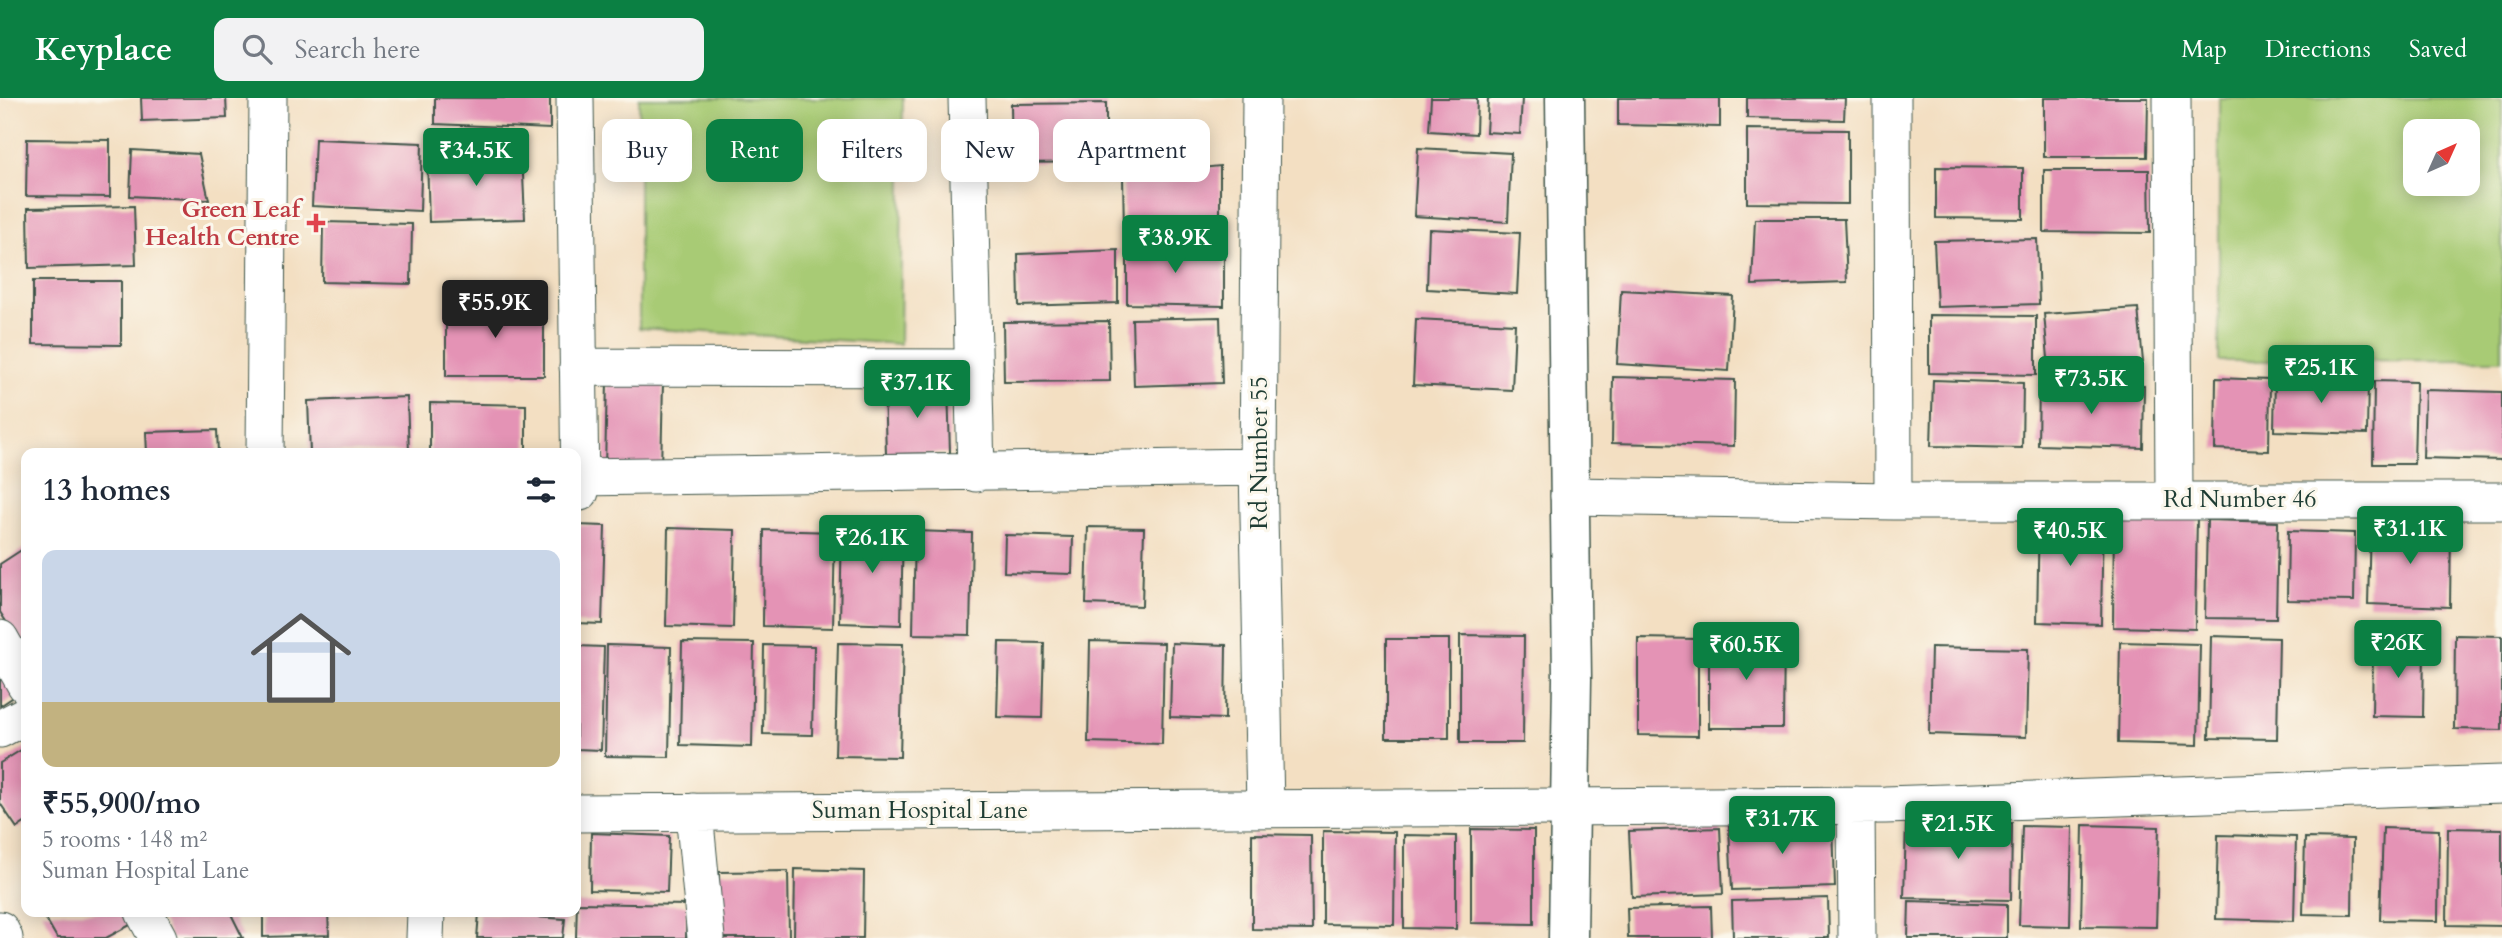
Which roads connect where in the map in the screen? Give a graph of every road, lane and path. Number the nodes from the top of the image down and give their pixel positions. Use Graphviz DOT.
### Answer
graph roads {
  1 [pos="268,98"];
  2 [pos="575,98"];
  3 [pos="968,98"];
  4 [pos="1261,98"];
  5 [pos="1565,98"];
  6 [pos="1892,98"];
  7 [pos="2172,98"];
  8 [pos="578,368"];
  9 [pos="974,368"];
  10 [pos="265,448"];
  11 [pos="577,448"];
  12 [pos="1258,467"];
  13 [pos="976,473"];
  14 [pos="581,485"];
  15 [pos="1569,495"];
  16 [pos="2174,499"];
  17 [pos="1894,501"];
  18 [pos="2502,501"];
  19 [pos="0,639"];
  20 [pos="21,676"];
  21 [pos="21,718"];
  22 [pos="0,729"];
  23 [pos="2502,784"];
  24 [pos="1570,805"];
  25 [pos="1856,805"];
  26 [pos="1265,808"];
  27 [pos="694,812"];
  28 [pos="581,813"];
  29 [pos="147,917"];
  30 [pos="426,917"];
  31 [pos="0,930"];
  32 [pos="4,938"];
  33 [pos="158,938"];
  34 [pos="425,938"];
  35 [pos="706,938"];
  36 [pos="1568,938"];
  37 [pos="1857,938"];
  1 -- 10 [label="street"];
  2 -- 8 [label="street"];
  3 -- 9 [label="street"];
  4 -- 12 [label="street, Rd Number 55"];
  5 -- 15 [label="street"];
  6 -- 17 [label="street"];
  7 -- 16 [label="street"];
  8 -- 9 [label="street"];
  8 -- 11 [label="street"];
  9 -- 13 [label="street"];
  12 -- 13 [label="street"];
  12 -- 26 [label="street, Rd Number 55"];
  13 -- 14 [label="street"];
  15 -- 17 [label="street, Rd Number 46"];
  15 -- 24 [label="street"];
  16 -- 17 [label="street, Rd Number 46"];
  16 -- 18 [label="street, Rd Number 46"];
  19 -- 20 [label="street"];
  21 -- 22 [label="street"];
  23 -- 25 [label="street, Suman Hospital Lane"];
  24 -- 25 [label="street, Suman Hospital Lane"];
  24 -- 26 [label="street, Suman Hospital Lane"];
  24 -- 36 [label="street"];
  25 -- 37 [label="street"];
  26 -- 27 [label="street, Suman Hospital Lane"];
  27 -- 28 [label="street, Suman Hospital Lane"];
  27 -- 35 [label="street"];
  29 -- 33 [label="street"];
  30 -- 34 [label="street"];
  31 -- 32 [label="street"];
}
